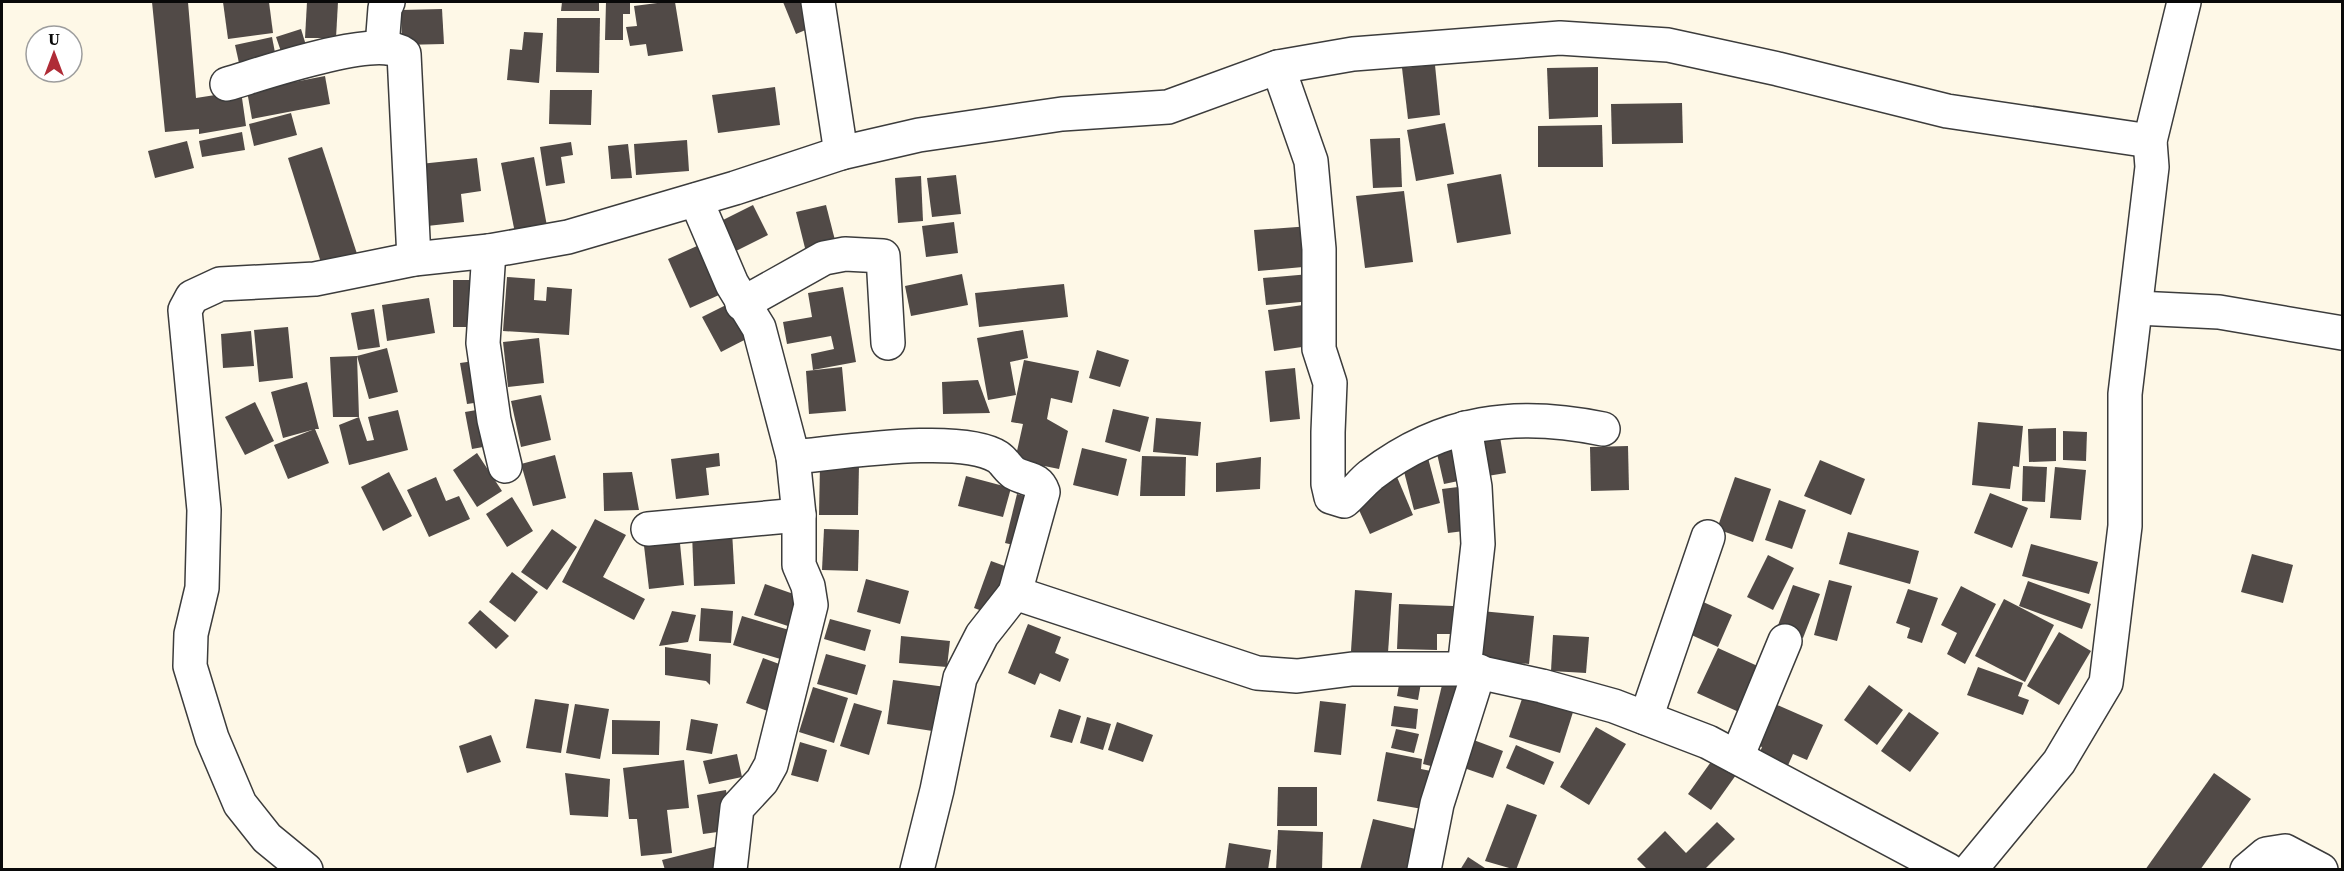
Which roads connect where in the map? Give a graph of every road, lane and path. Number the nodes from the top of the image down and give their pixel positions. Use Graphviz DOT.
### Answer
graph roads {
  1 [pos="388,2"];
  2 [pos="818,2"];
  3 [pos="2184,2"];
  4 [pos="382,47"];
  5 [pos="1278,67"];
  6 [pos="226,84"];
  7 [pos="2150,141"];
  8 [pos="841,153"];
  9 [pos="696,200"];
  10 [pos="489,251"];
  11 [pos="414,258"];
  12 [pos="742,304"];
  13 [pos="2137,308"];
  14 [pos="2343,333"];
  15 [pos="888,343"];
  16 [pos="1465,428"];
  17 [pos="1603,429"];
  18 [pos="793,457"];
  19 [pos="505,466"];
  20 [pos="799,515"];
  21 [pos="648,529"];
  22 [pos="1708,537"];
  23 [pos="1015,593"];
  24 [pos="1785,641"];
  25 [pos="1471,670"];
  26 [pos="1646,718"];
  27 [pos="1737,757"];
  28 [pos="1984,864"];
  29 [pos="306,870"];
  30 [pos="730,870"];
  31 [pos="917,870"];
  32 [pos="1424,870"];
  33 [pos="1948,870"];
  34 [pos="2247,870"];
  35 [pos="2321,870"];
  1 -- 4 [label="street"];
  2 -- 8 [label="street"];
  3 -- 7 [label="street"];
  4 -- 6 [label="street"];
  4 -- 11 [label="street"];
  5 -- 7 [label="street"];
  5 -- 8 [label="street"];
  5 -- 16 [label="street"];
  7 -- 13 [label="street"];
  8 -- 9 [label="street"];
  9 -- 10 [label="street"];
  9 -- 12 [label="street"];
  10 -- 11 [label="street"];
  10 -- 19 [label="street"];
  11 -- 29 [label="street"];
  12 -- 15 [label="street"];
  12 -- 18 [label="street"];
  13 -- 14 [label="street"];
  13 -- 28 [label="street"];
  16 -- 17 [label="street"];
  16 -- 25 [label="street"];
  18 -- 20 [label="street"];
  18 -- 23 [label="street"];
  20 -- 21 [label="street"];
  20 -- 30 [label="street"];
  22 -- 26 [label="street"];
  23 -- 25 [label="street"];
  23 -- 31 [label="street"];
  24 -- 27 [label="street"];
  25 -- 26 [label="street"];
  25 -- 32 [label="street"];
  26 -- 27 [label="street"];
  27 -- 33 [label="street"];
  34 -- 35 [label="street"];
}
